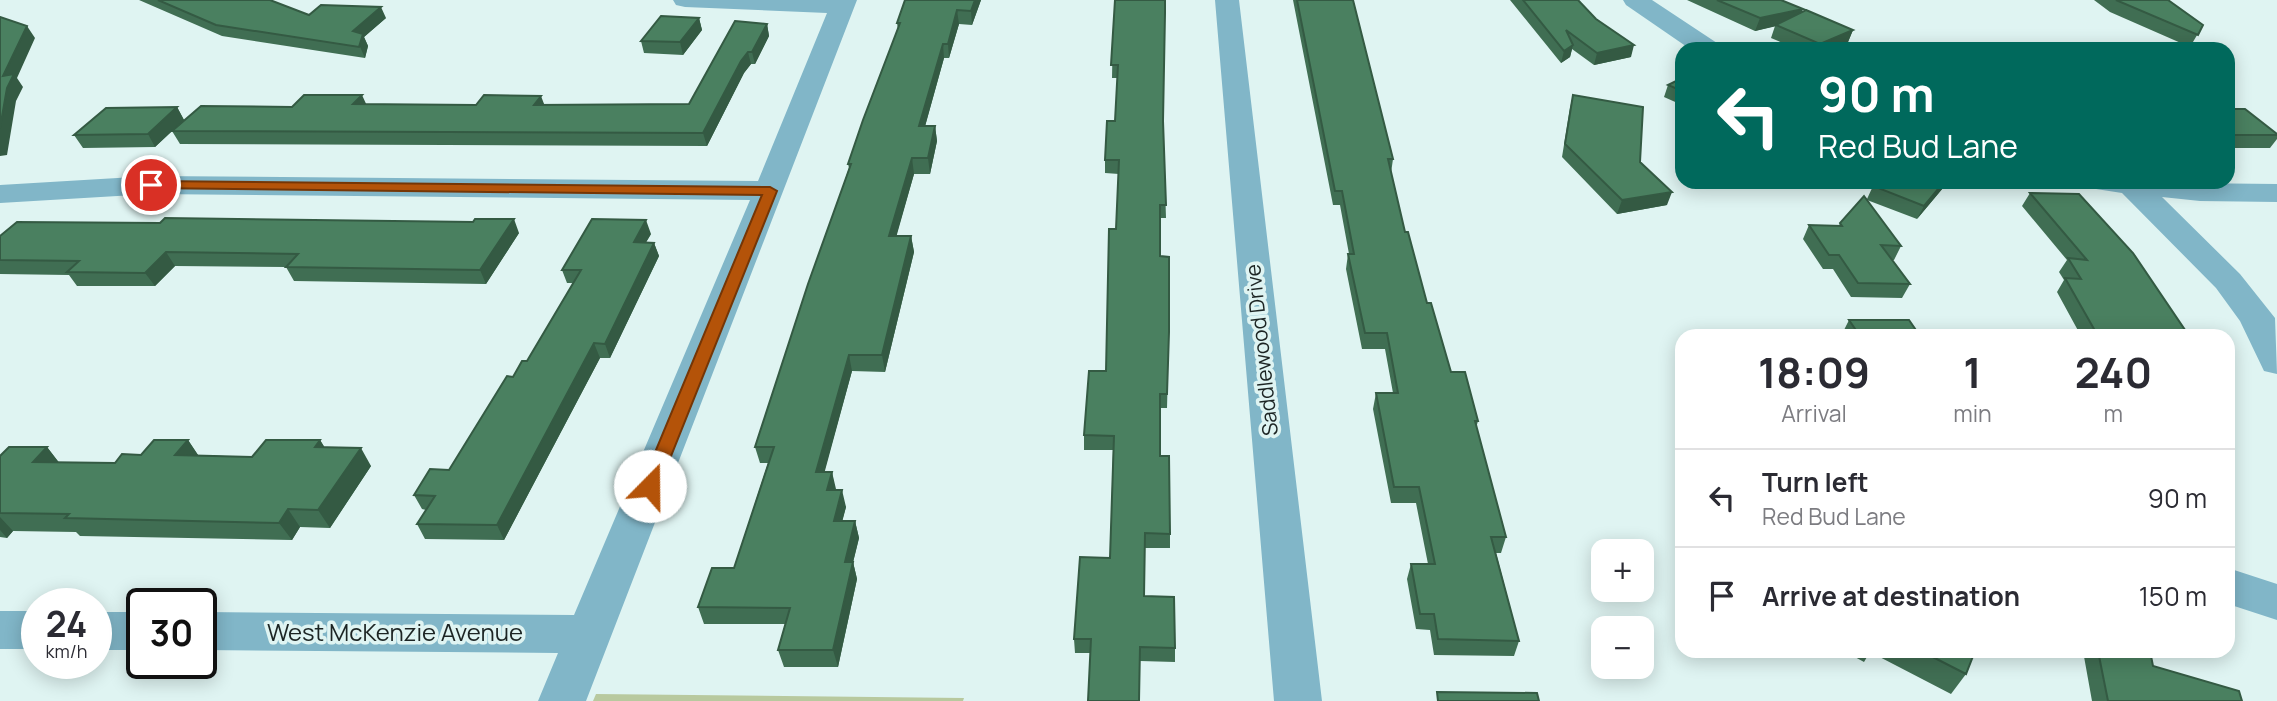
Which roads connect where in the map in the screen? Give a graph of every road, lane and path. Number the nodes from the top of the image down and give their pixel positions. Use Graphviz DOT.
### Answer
graph roads {
  1 [pos="685,0"];
  2 [pos="1227,0"];
  3 [pos="1635,0"];
  4 [pos="844,3"];
  5 [pos="1698,42"];
  6 [pos="2126,189"];
  7 [pos="2170,189"];
  8 [pos="770,191"];
  9 [pos="2277,192"];
  10 [pos="0,194"];
  11 [pos="2277,362"];
  12 [pos="2235,588"];
  13 [pos="2277,602"];
  14 [pos="0,630"];
  15 [pos="21,630"];
  16 [pos="217,631"];
  17 [pos="589,634"];
  18 [pos="562,701"];
  19 [pos="1298,701"];
  1 -- 4 [label="street"];
  2 -- 19 [label="street, Saddlewood Drive"];
  3 -- 5 [label="street"];
  4 -- 8 [label="street"];
  6 -- 11 [label="street"];
  7 -- 9 [label="street"];
  8 -- 10 [label="street"];
  8 -- 17 [label="street"];
  12 -- 13 [label="street"];
  14 -- 15 [label="street"];
  16 -- 17 [label="street, West McKenzie Avenue"];
  17 -- 18 [label="street"];
}
